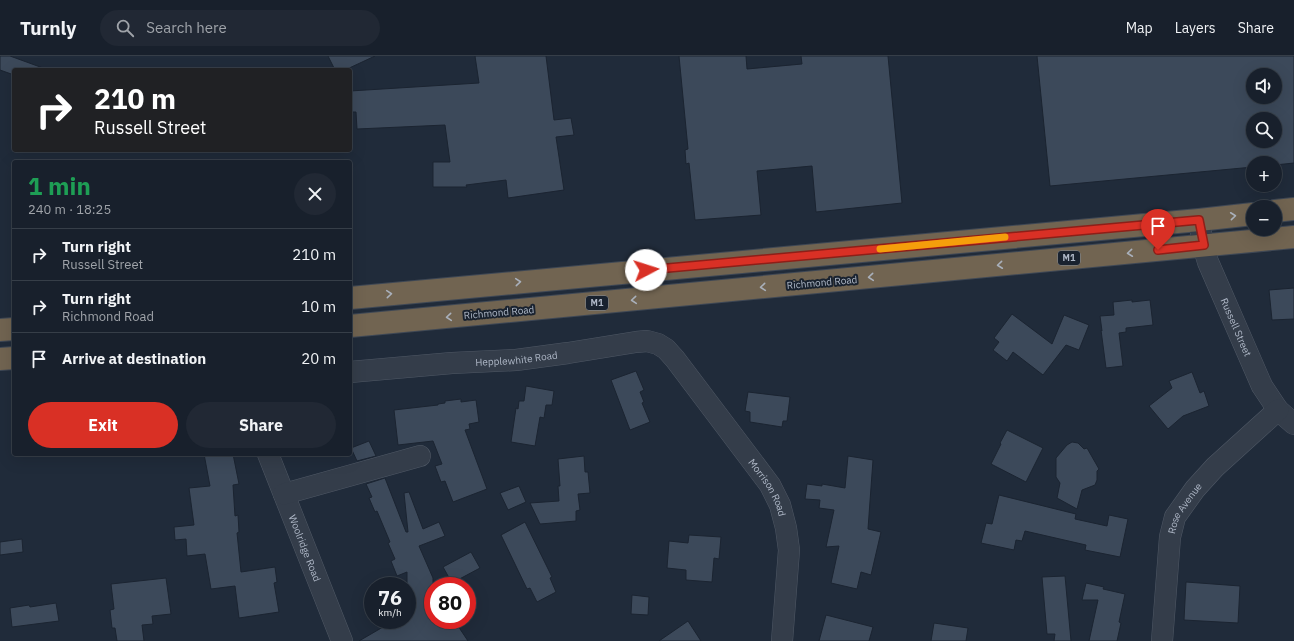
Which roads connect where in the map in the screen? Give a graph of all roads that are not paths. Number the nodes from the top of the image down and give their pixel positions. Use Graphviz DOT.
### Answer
graph roads {
  1 [pos="1294,209"];
  2 [pos="1282,210"];
  3 [pos="1246,215"];
  4 [pos="1199,220"];
  5 [pos="1294,237"];
  6 [pos="1204,245"];
  7 [pos="352,298"];
  8 [pos="352,326"];
  9 [pos="12,329"];
  10 [pos="0,330"];
  11 [pos="12,358"];
  12 [pos="0,359"];
  13 [pos="676,359"];
  14 [pos="352,372"];
  15 [pos="1278,410"];
  16 [pos="1294,424"];
  17 [pos="269,456"];
  18 [pos="420,456"];
  19 [pos="284,494"];
  20 [pos="342,641"];
  21 [pos="782,641"];
  22 [pos="1162,641"];
  1 -- 2 [label="highway"];
  4 -- 3 [label="highway, one-way"];
  4 -- 6 [label="street, Russell Street"];
  7 -- 4 [label="highway, one-way"];
  5 -- 6 [label="highway, Richmond Road / M1"];
  6 -- 8 [label="highway, Richmond Road / M1, one-way"];
  6 -- 15 [label="street, Russell Street"];
  9 -- 10 [label="highway"];
  11 -- 12 [label="highway"];
  13 -- 14 [label="street, Hepplewhite Road"];
  13 -- 21 [label="street, Morrison Road"];
  15 -- 16 [label="street, Russell Street"];
  15 -- 22 [label="street, Rose Avenue"];
  17 -- 19 [label="street, Woolridge Road"];
  18 -- 19 [label="street"];
  19 -- 20 [label="street, Woolridge Road"];
}
